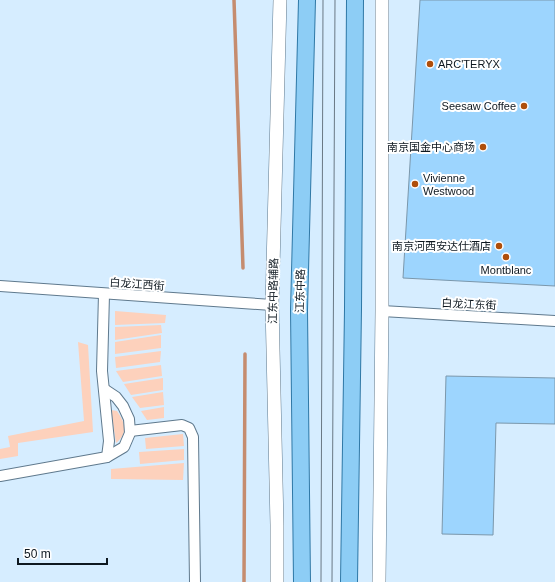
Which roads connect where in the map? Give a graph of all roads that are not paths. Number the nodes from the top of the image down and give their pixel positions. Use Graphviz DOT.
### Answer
graph roads {
  1 [pos="280,0"];
  2 [pos="307,0"];
  3 [pos="355,0"];
  4 [pos="382,0"];
  5 [pos="0,286"];
  6 [pos="104,294"];
  7 [pos="272,305"];
  8 [pos="382,311"];
  9 [pos="555,321"];
  10 [pos="104,389"];
  11 [pos="130,431"];
  12 [pos="107,457"];
  13 [pos="0,476"];
  14 [pos="195,582"];
  15 [pos="277,582"];
  16 [pos="302,582"];
  17 [pos="349,582"];
  18 [pos="379,582"];
  1 -- 7 [label="street, 江东中路辅路"];
  2 -- 16 [label="main road, 江东中路"];
  3 -- 17 [label="main road"];
  4 -- 8 [label="street"];
  5 -- 6 [label="street, 白龙江西街"];
  6 -- 7 [label="street, 白龙江西街"];
  6 -- 10 [label="street"];
  7 -- 15 [label="street, 江东中路辅路"];
  8 -- 9 [label="street, 白龙江东街"];
  8 -- 18 [label="street"];
  10 -- 11 [label="street"];
  10 -- 12 [label="street"];
  11 -- 12 [label="street"];
  11 -- 14 [label="street"];
  12 -- 13 [label="street"];
}
